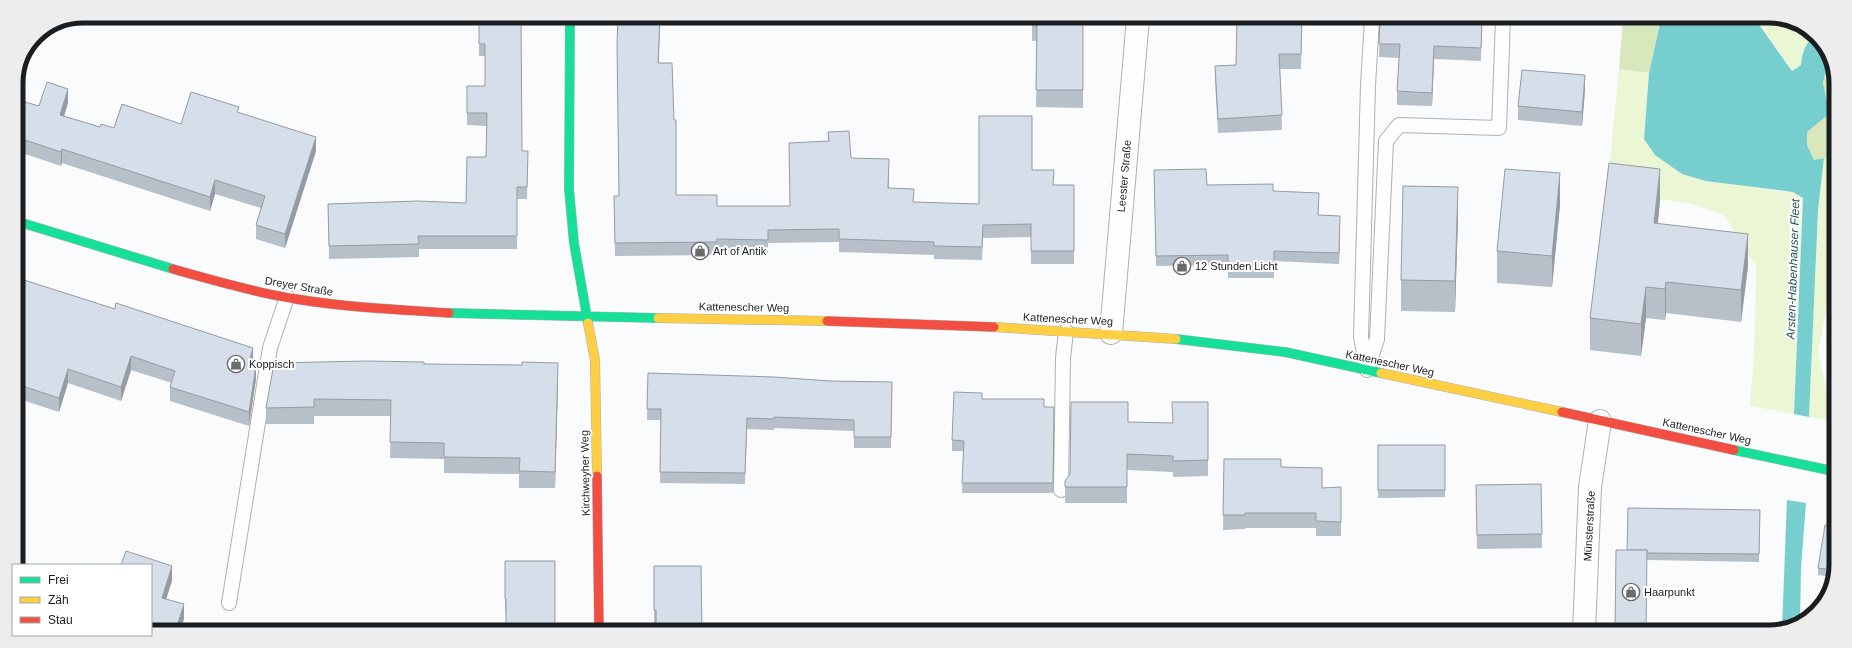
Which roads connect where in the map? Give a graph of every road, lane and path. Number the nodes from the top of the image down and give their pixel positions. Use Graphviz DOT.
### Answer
graph roads {
  1 [pos="570,23"];
  2 [pos="1138,23"];
  3 [pos="1372,23"];
  4 [pos="1503,23"];
  5 [pos="23,223"];
  6 [pos="287,297"];
  7 [pos="588,316"];
  8 [pos="1066,331"];
  9 [pos="1111,333"];
  10 [pos="1367,370"];
  11 [pos="1600,421"];
  12 [pos="1829,470"];
  13 [pos="1061,490"];
  14 [pos="229,603"];
  15 [pos="599,625"];
  16 [pos="1584,625"];
  1 -- 7 [label="street"];
  2 -- 9 [label="street, Leester Straße"];
  3 -- 10 [label="lane"];
  4 -- 10 [label="lane"];
  5 -- 6 [label="street, Dreyer Straße"];
  6 -- 7 [label="street, Dreyer Straße"];
  6 -- 14 [label="lane"];
  7 -- 8 [label="street, Kattenescher Weg"];
  7 -- 15 [label="street, Kirchweyher Weg"];
  8 -- 9 [label="street, Kattenescher Weg"];
  8 -- 13 [label="lane"];
  9 -- 10 [label="street, Kattenescher Weg"];
  10 -- 11 [label="street, Kattenescher Weg"];
  11 -- 12 [label="street, Kattenescher Weg"];
  11 -- 16 [label="street, Münsterstraße"];
}
